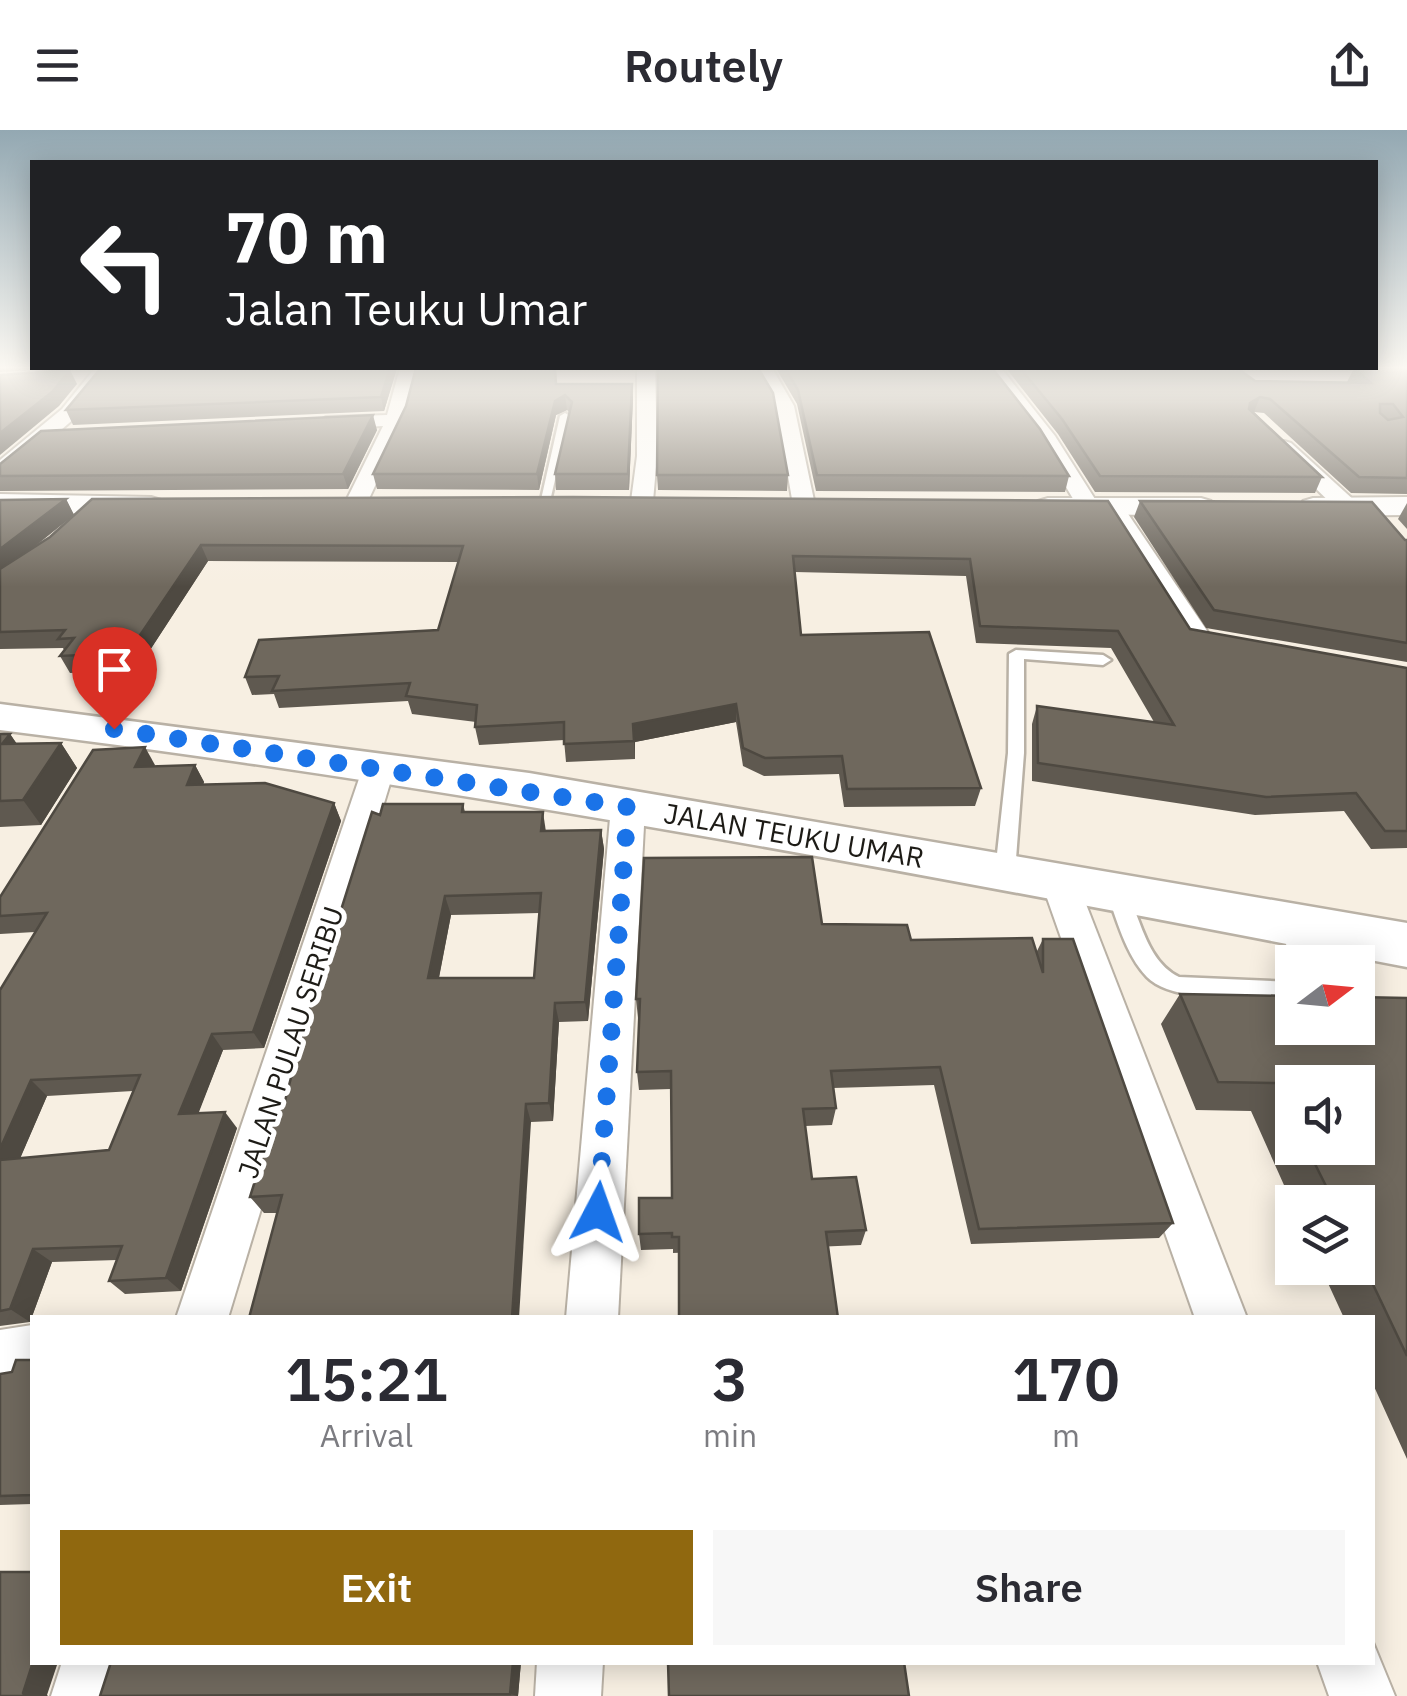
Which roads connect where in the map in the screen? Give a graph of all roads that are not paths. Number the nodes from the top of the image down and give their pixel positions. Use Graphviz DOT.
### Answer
graph roads {
  1 [pos="38,441"];
  2 [pos="388,441"];
  3 [pos="558,441"];
  4 [pos="647,441"];
  5 [pos="789,441"];
  6 [pos="1049,441"];
  7 [pos="1280,441"];
  8 [pos="0,472"];
  9 [pos="509,501"];
  10 [pos="544,501"];
  11 [pos="574,501"];
  12 [pos="608,501"];
  13 [pos="642,501"];
  14 [pos="676,502"];
  15 [pos="0,503"];
  16 [pos="356,503"];
  17 [pos="390,503"];
  18 [pos="324,504"];
  19 [pos="794,505"];
  20 [pos="174,506"];
  21 [pos="838,506"];
  22 [pos="1226,506"];
  23 [pos="1023,507"];
  24 [pos="1100,507"];
  25 [pos="1278,507"];
  26 [pos="1377,511"];
  27 [pos="1224,646"];
  28 [pos="1103,660"];
  29 [pos="0,717"];
  30 [pos="380,767"];
  31 [pos="628,807"];
  32 [pos="1005,872"];
  33 [pos="1060,881"];
  34 [pos="1116,891"];
  35 [pos="1295,943"];
  36 [pos="1407,945"];
  37 [pos="1275,990"];
  38 [pos="203,1315"];
  39 [pos="592,1315"];
  40 [pos="1220,1315"];
  41 [pos="30,1352"];
  42 [pos="0,1357"];
  43 [pos="94,1665"];
  44 [pos="570,1665"];
  45 [pos="1350,1665"];
  46 [pos="84,1696"];
  47 [pos="568,1696"];
  48 [pos="1362,1696"];
  1 -- 8 [label="street"];
  2 -- 16 [label="street"];
  3 -- 10 [label="lane"];
  4 -- 13 [label="street"];
  5 -- 19 [label="street"];
  6 -- 24 [label="street"];
  7 -- 26 [label="street"];
  9 -- 10 [label="street"];
  10 -- 11 [label="street"];
  12 -- 13 [label="street"];
  13 -- 14 [label="street"];
  15 -- 20 [label="street"];
  16 -- 17 [label="street"];
  16 -- 18 [label="street"];
  19 -- 21 [label="street"];
  22 -- 24 [label="street"];
  23 -- 24 [label="street"];
  24 -- 27 [label="street"];
  25 -- 26 [label="street"];
  28 -- 32 [label="lane"];
  29 -- 30 [label="main road, JALAN TEUKU UMAR"];
  30 -- 31 [label="main road, JALAN TEUKU UMAR"];
  30 -- 38 [label="street, JALAN PULAU SERIBU"];
  31 -- 32 [label="main road, JALAN TEUKU UMAR"];
  31 -- 39 [label="street"];
  32 -- 33 [label="main road, JALAN TEUKU UMAR"];
  33 -- 34 [label="main road, JALAN TEUKU UMAR"];
  33 -- 40 [label="street"];
  34 -- 35 [label="main road, JALAN TEUKU UMAR"];
  34 -- 37 [label="lane"];
  35 -- 36 [label="main road, JALAN TEUKU UMAR"];
  41 -- 42 [label="street"];
  43 -- 46 [label="street"];
  44 -- 47 [label="street"];
  45 -- 48 [label="street"];
}
